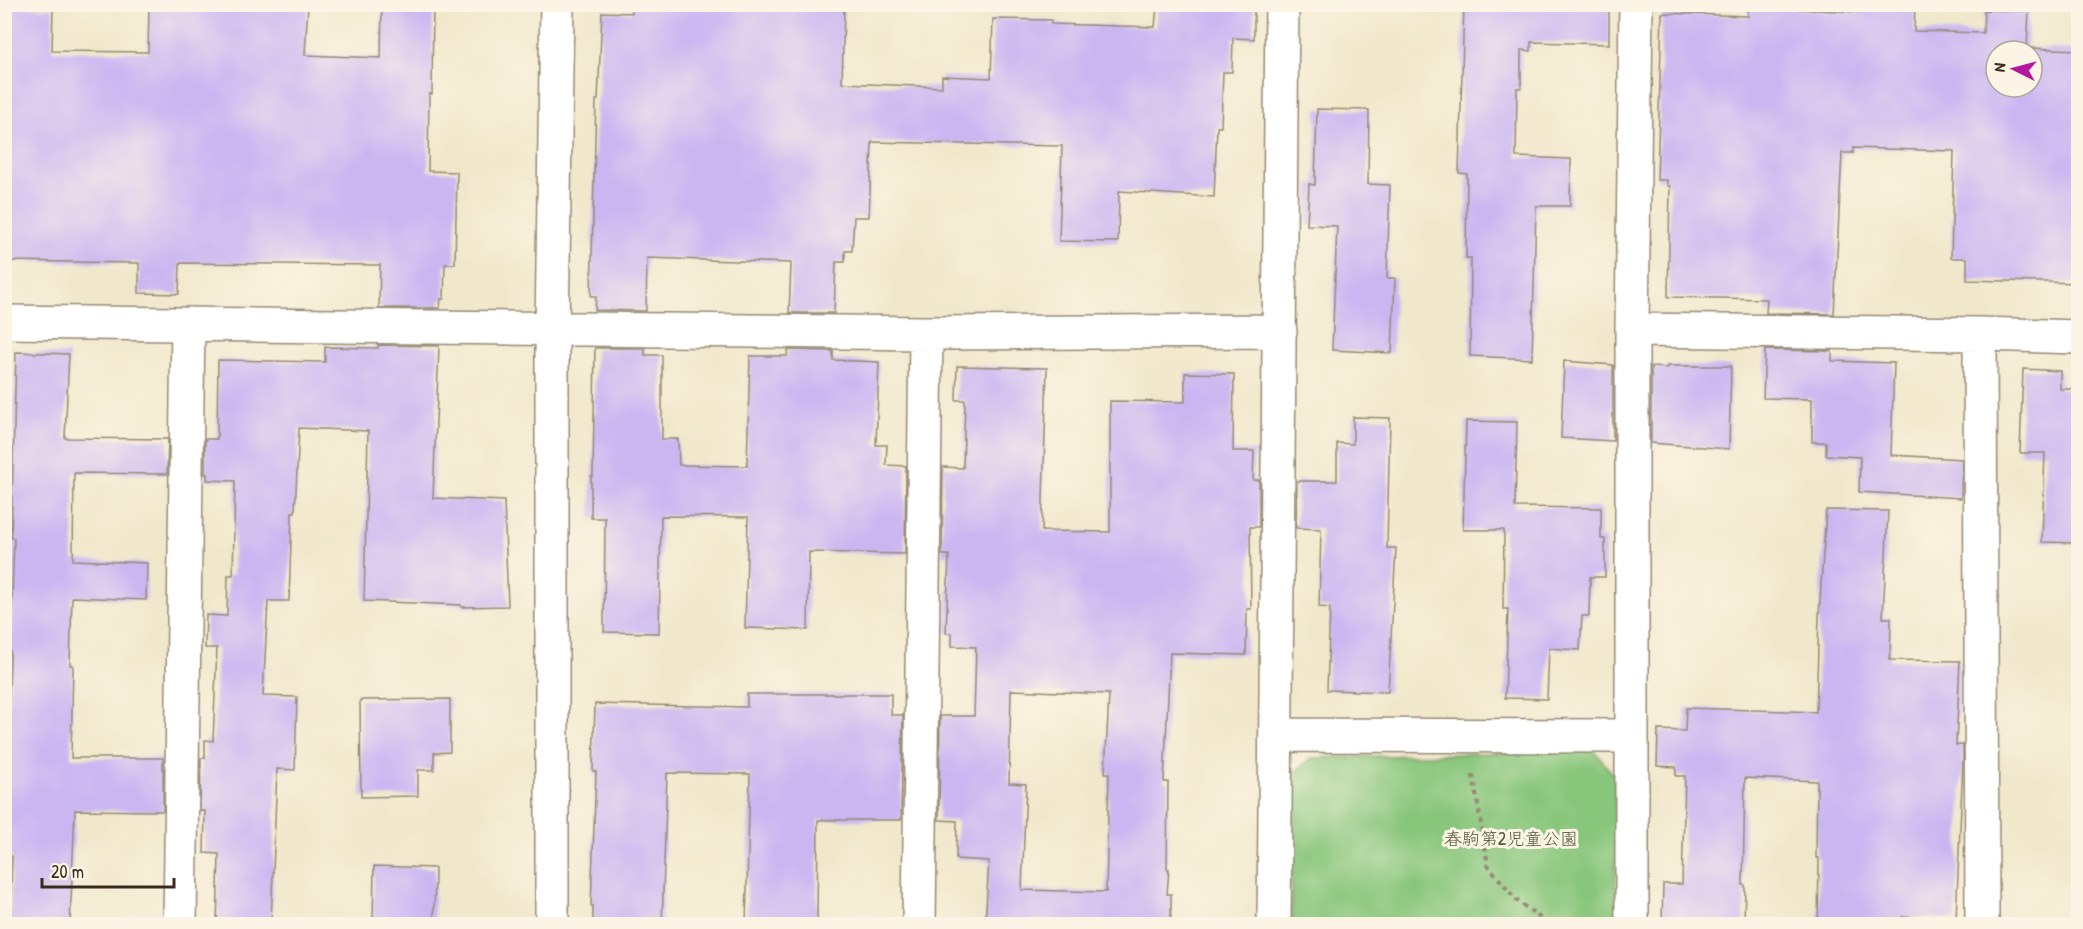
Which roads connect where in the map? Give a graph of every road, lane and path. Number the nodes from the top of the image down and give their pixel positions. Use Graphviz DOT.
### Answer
graph roads {
  1 [pos="557,4"];
  2 [pos="1282,4"];
  3 [pos="1636,4"];
  4 [pos="4,322"];
  5 [pos="188,324"];
  6 [pos="552,329"];
  7 [pos="1632,330"];
  8 [pos="1280,331"];
  9 [pos="926,333"];
  10 [pos="1980,334"];
  11 [pos="2079,337"];
  12 [pos="1276,735"];
  13 [pos="1466,736"];
  14 [pos="1631,736"];
  15 [pos="180,924"];
  16 [pos="552,924"];
  17 [pos="919,924"];
  18 [pos="1274,924"];
  19 [pos="1548,924"];
  20 [pos="1632,924"];
  21 [pos="1982,924"];
  1 -- 6 [label="street"];
  2 -- 8 [label="street"];
  3 -- 7 [label="street"];
  4 -- 5 [label="street"];
  5 -- 6 [label="street"];
  5 -- 15 [label="street"];
  6 -- 9 [label="street"];
  6 -- 16 [label="street"];
  7 -- 10 [label="street"];
  7 -- 14 [label="street"];
  8 -- 9 [label="street"];
  8 -- 12 [label="street"];
  9 -- 17 [label="street"];
  10 -- 11 [label="street"];
  10 -- 21 [label="street"];
  12 -- 13 [label="street"];
  12 -- 18 [label="street"];
  13 -- 14 [label="street"];
  13 -- 19 [label="path"];
  14 -- 20 [label="street"];
}
